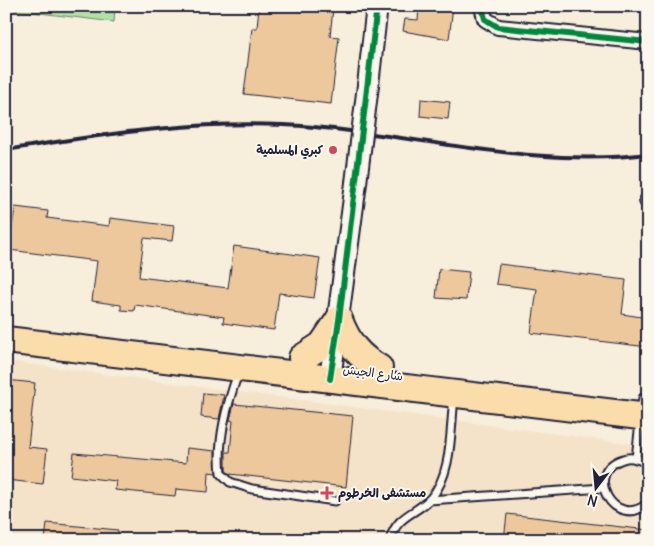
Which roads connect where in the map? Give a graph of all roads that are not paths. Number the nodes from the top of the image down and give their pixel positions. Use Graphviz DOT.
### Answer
graph roads {
  1 [pos="377,6"];
  2 [pos="482,6"];
  3 [pos="648,42"];
  4 [pos="339,320"];
  5 [pos="6,325"];
  6 [pos="6,340"];
  7 [pos="302,358"];
  8 [pos="241,364"];
  9 [pos="379,368"];
  10 [pos="331,371"];
  11 [pos="454,394"];
  12 [pos="645,407"];
  13 [pos="636,458"];
  14 [pos="648,465"];
  15 [pos="603,488"];
  16 [pos="335,500"];
  17 [pos="429,500"];
  18 [pos="648,503"];
  19 [pos="390,540"];
  1 -- 4 [label="street, bridge"];
  2 -- 3 [label="street"];
  4 -- 7 [label="highway"];
  4 -- 9 [label="highway"];
  4 -- 10 [label="street"];
  5 -- 7 [label="highway, شارع الجيش"];
  6 -- 8 [label="highway, شارع الجيش"];
  7 -- 10 [label="highway, شارع الجيش"];
  8 -- 10 [label="highway, شارع الجيش"];
  8 -- 16 [label="lane"];
  9 -- 10 [label="highway, شارع الجيش"];
  9 -- 12 [label="highway, شارع الجيش"];
  10 -- 11 [label="highway, شارع الجيش"];
  11 -- 12 [label="highway, شارع الجيش"];
  11 -- 17 [label="lane"];
  12 -- 13 [label="lane"];
  13 -- 14 [label="lane"];
  13 -- 15 [label="lane"];
  15 -- 17 [label="lane"];
  15 -- 18 [label="lane"];
  17 -- 19 [label="lane"];
}
